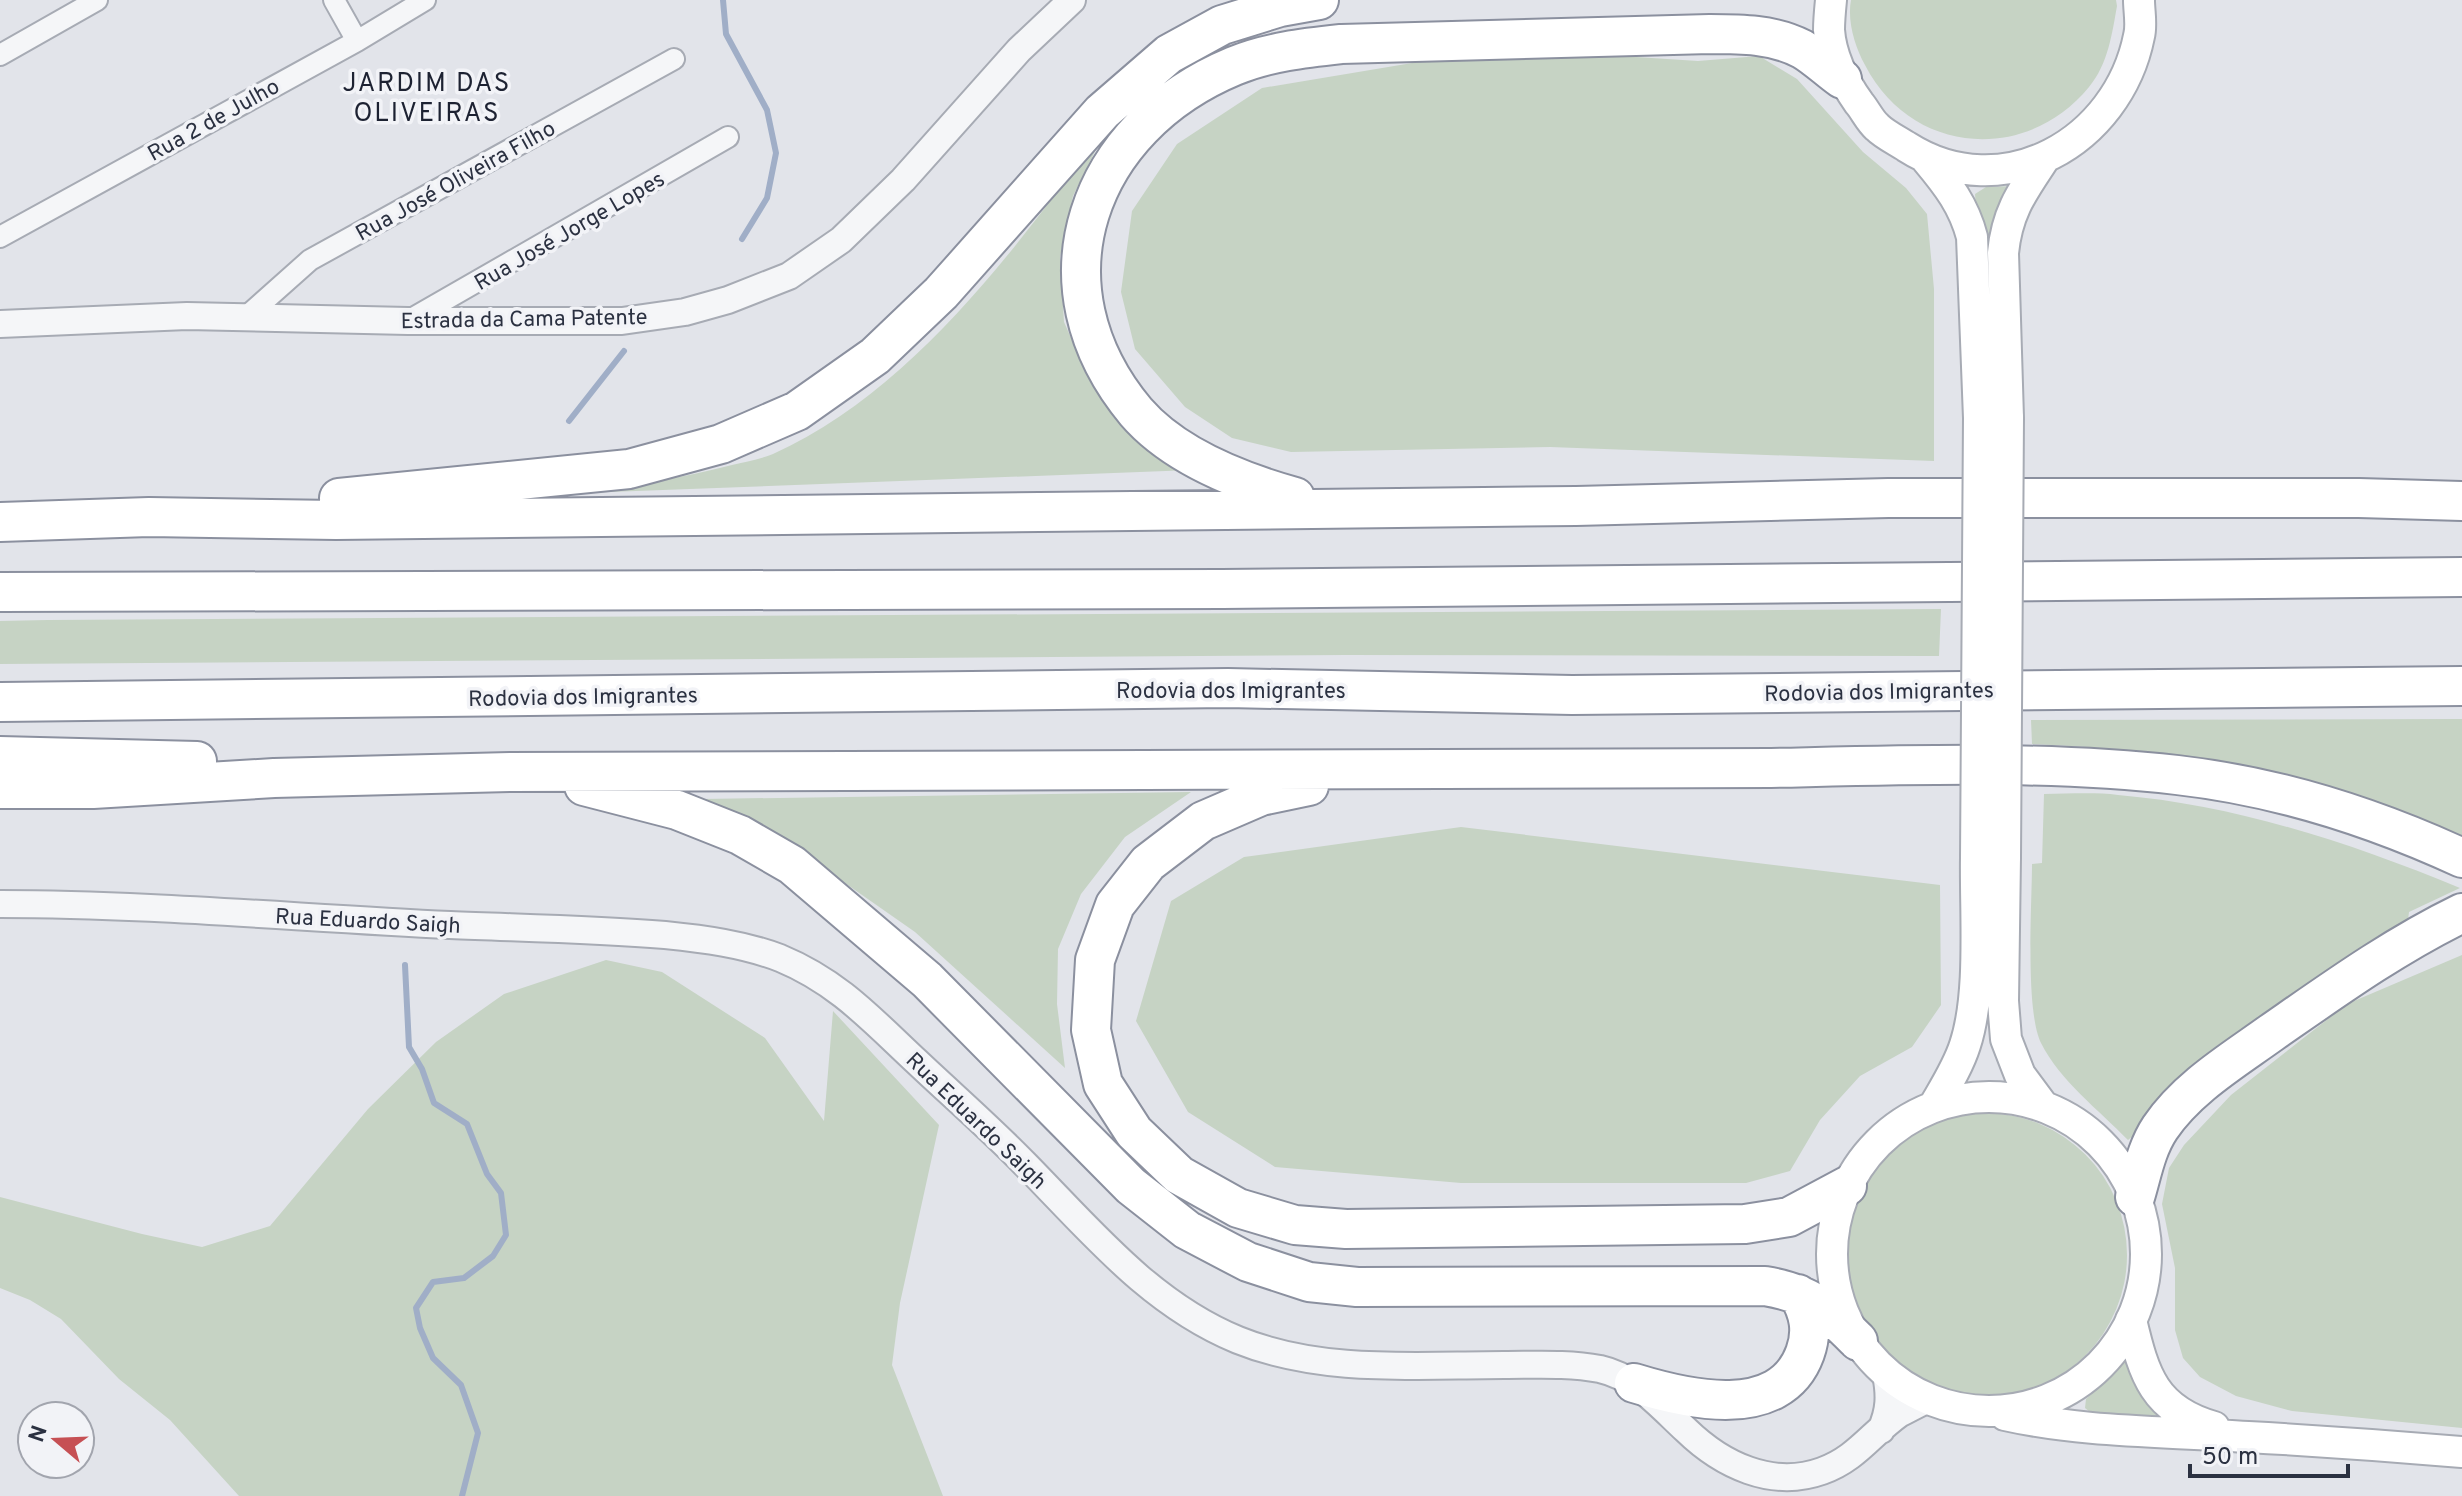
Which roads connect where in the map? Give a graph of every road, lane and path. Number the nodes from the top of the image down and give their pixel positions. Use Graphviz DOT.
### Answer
graph roads {
  1 [pos="97,0"];
  2 [pos="334,0"];
  3 [pos="425,0"];
  4 [pos="1072,0"];
  5 [pos="1319,0"];
  6 [pos="1831,0"];
  7 [pos="2139,0"];
  8 [pos="357,41"];
  9 [pos="0,55"];
  10 [pos="674,59"];
  11 [pos="1842,79"];
  12 [pos="728,137"];
  13 [pos="2044,159"];
  14 [pos="1927,160"];
  15 [pos="0,237"];
  16 [pos="246,317"];
  17 [pos="408,321"];
  18 [pos="0,324"];
  19 [pos="1993,418"];
  20 [pos="2462,490"];
  21 [pos="2359,498"];
  22 [pos="2462,501"];
  23 [pos="1337,508"];
  24 [pos="149,517"];
  25 [pos="0,522"];
  26 [pos="2462,577"];
  27 [pos="0,592"];
  28 [pos="2462,686"];
  29 [pos="0,702"];
  30 [pos="0,756"];
  31 [pos="1390,770"];
  32 [pos="510,772"];
  33 [pos="274,778"];
  34 [pos="0,789"];
  35 [pos="1990,858"];
  36 [pos="2462,858"];
  37 [pos="0,904"];
  38 [pos="2462,913"];
  39 [pos="1934,1106"];
  40 [pos="2043,1106"];
  41 [pos="1847,1186"];
  42 [pos="2135,1197"];
  43 [pos="1798,1294"];
  44 [pos="2131,1320"];
  45 [pos="1858,1341"];
  46 [pos="1886,1374"];
  47 [pos="1634,1383"];
  48 [pos="1928,1399"];
  49 [pos="1991,1412"];
  50 [pos="1881,1430"];
  51 [pos="2248,1437"];
  52 [pos="2462,1452"];
  1 -- 9 [label="street"];
  2 -- 8 [label="street"];
  3 -- 8 [label="street, Rua 2 de Julho"];
  4 -- 17 [label="street, Estrada da Cama Patente"];
  5 -- 24 [label="highway"];
  6 -- 11 [label="main road"];
  7 -- 13 [label="main road"];
  8 -- 15 [label="street, Rua 2 de Julho"];
  10 -- 16 [label="street, Rua José Oliveira Filho"];
  11 -- 14 [label="main road"];
  11 -- 23 [label="highway"];
  12 -- 17 [label="street, Rua José Jorge Lopes"];
  13 -- 14 [label="main road"];
  13 -- 19 [label="main road"];
  14 -- 19 [label="main road"];
  16 -- 17 [label="street, Estrada da Cama Patente"];
  16 -- 18 [label="street, Estrada da Cama Patente"];
  19 -- 35 [label="main road, bridge"];
  20 -- 21 [label="highway"];
  21 -- 22 [label="highway"];
  21 -- 23 [label="highway"];
  23 -- 24 [label="highway"];
  24 -- 25 [label="highway"];
  26 -- 27 [label="highway"];
  28 -- 29 [label="highway, Rodovia dos Imigrantes"];
  30 -- 33 [label="highway"];
  31 -- 32 [label="highway"];
  31 -- 36 [label="highway"];
  31 -- 41 [label="highway"];
  32 -- 33 [label="highway"];
  32 -- 43 [label="highway"];
  33 -- 34 [label="highway"];
  35 -- 39 [label="main road"];
  35 -- 40 [label="main road"];
  37 -- 47 [label="street, Rua Eduardo Saigh"];
  38 -- 42 [label="highway"];
  39 -- 40 [label="main road"];
  39 -- 41 [label="main road"];
  40 -- 42 [label="main road"];
  41 -- 45 [label="main road"];
  42 -- 44 [label="main road"];
  43 -- 45 [label="highway"];
  43 -- 47 [label="highway"];
  44 -- 49 [label="main road"];
  44 -- 51 [label="main road"];
  45 -- 46 [label="main road"];
  46 -- 48 [label="main road"];
  46 -- 50 [label="street"];
  47 -- 50 [label="street, Rua Eduardo Saigh"];
  48 -- 49 [label="main road"];
  48 -- 50 [label="street, Rua Eduardo Saigh"];
  49 -- 51 [label="main road"];
  51 -- 52 [label="main road"];
}
